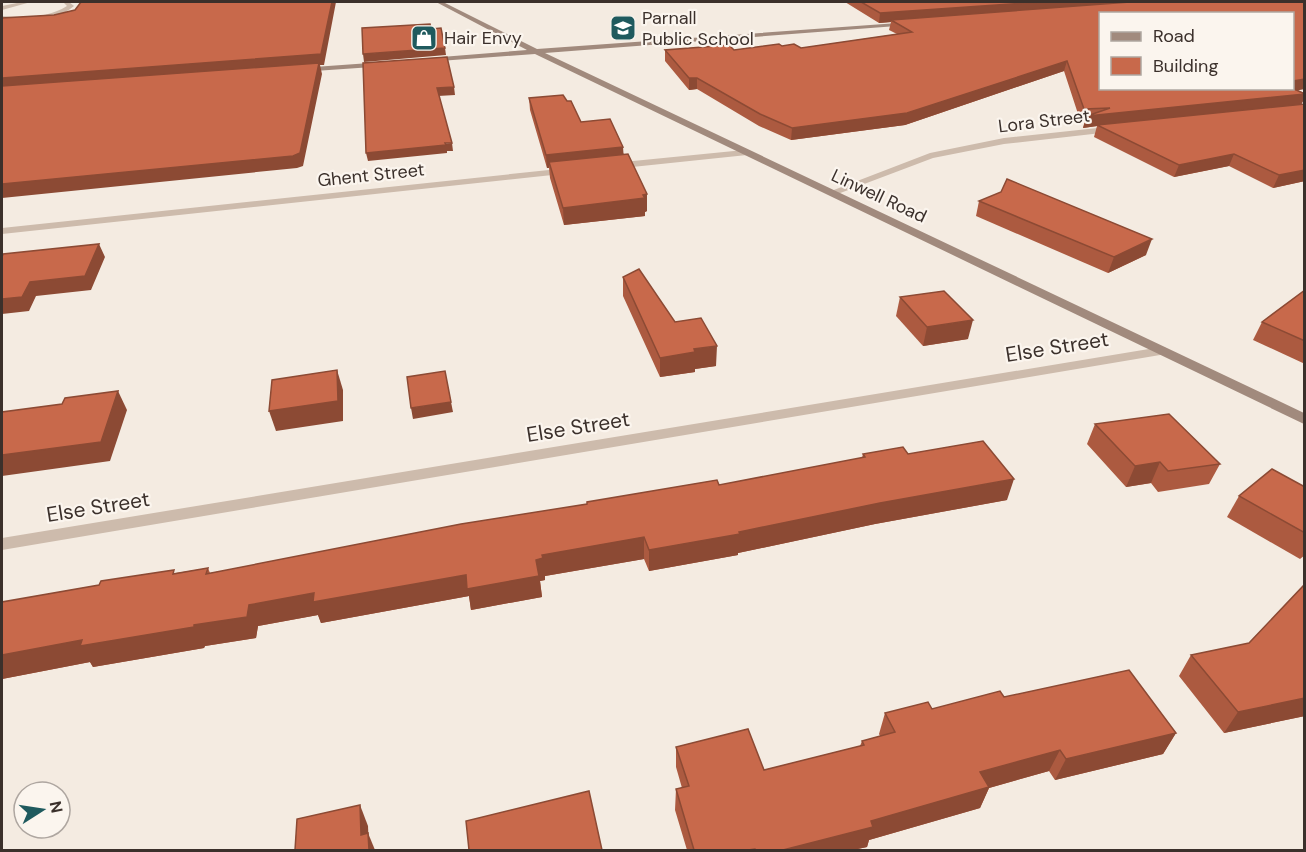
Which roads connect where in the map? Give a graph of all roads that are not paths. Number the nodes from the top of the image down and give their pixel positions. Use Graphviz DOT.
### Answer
graph roads {
  1 [pos="28,2"];
  2 [pos="66,2"];
  3 [pos="439,2"];
  4 [pos="2,8"];
  5 [pos="2,18"];
  6 [pos="923,22"];
  7 [pos="535,52"];
  8 [pos="419,61"];
  9 [pos="395,63"];
  10 [pos="288,71"];
  11 [pos="1131,128"];
  12 [pos="744,153"];
  13 [pos="603,168"];
  14 [pos="579,170"];
  15 [pos="831,193"];
  16 [pos="2,231"];
  17 [pos="1161,351"];
  18 [pos="1305,419"];
  19 [pos="2,544"];
  1 -- 4 [label="street"];
  2 -- 5 [label="street"];
  3 -- 7 [label="main road, Linwell Road"];
  6 -- 7 [label="main road"];
  7 -- 8 [label="main road"];
  7 -- 12 [label="main road, Linwell Road"];
  9 -- 10 [label="main road"];
  11 -- 15 [label="street, Lora Street"];
  12 -- 13 [label="street"];
  12 -- 15 [label="main road, Linwell Road"];
  14 -- 16 [label="street, Ghent Street"];
  15 -- 17 [label="main road, Linwell Road"];
  17 -- 18 [label="main road, Linwell Road"];
  17 -- 19 [label="street, Else Street"];
}
